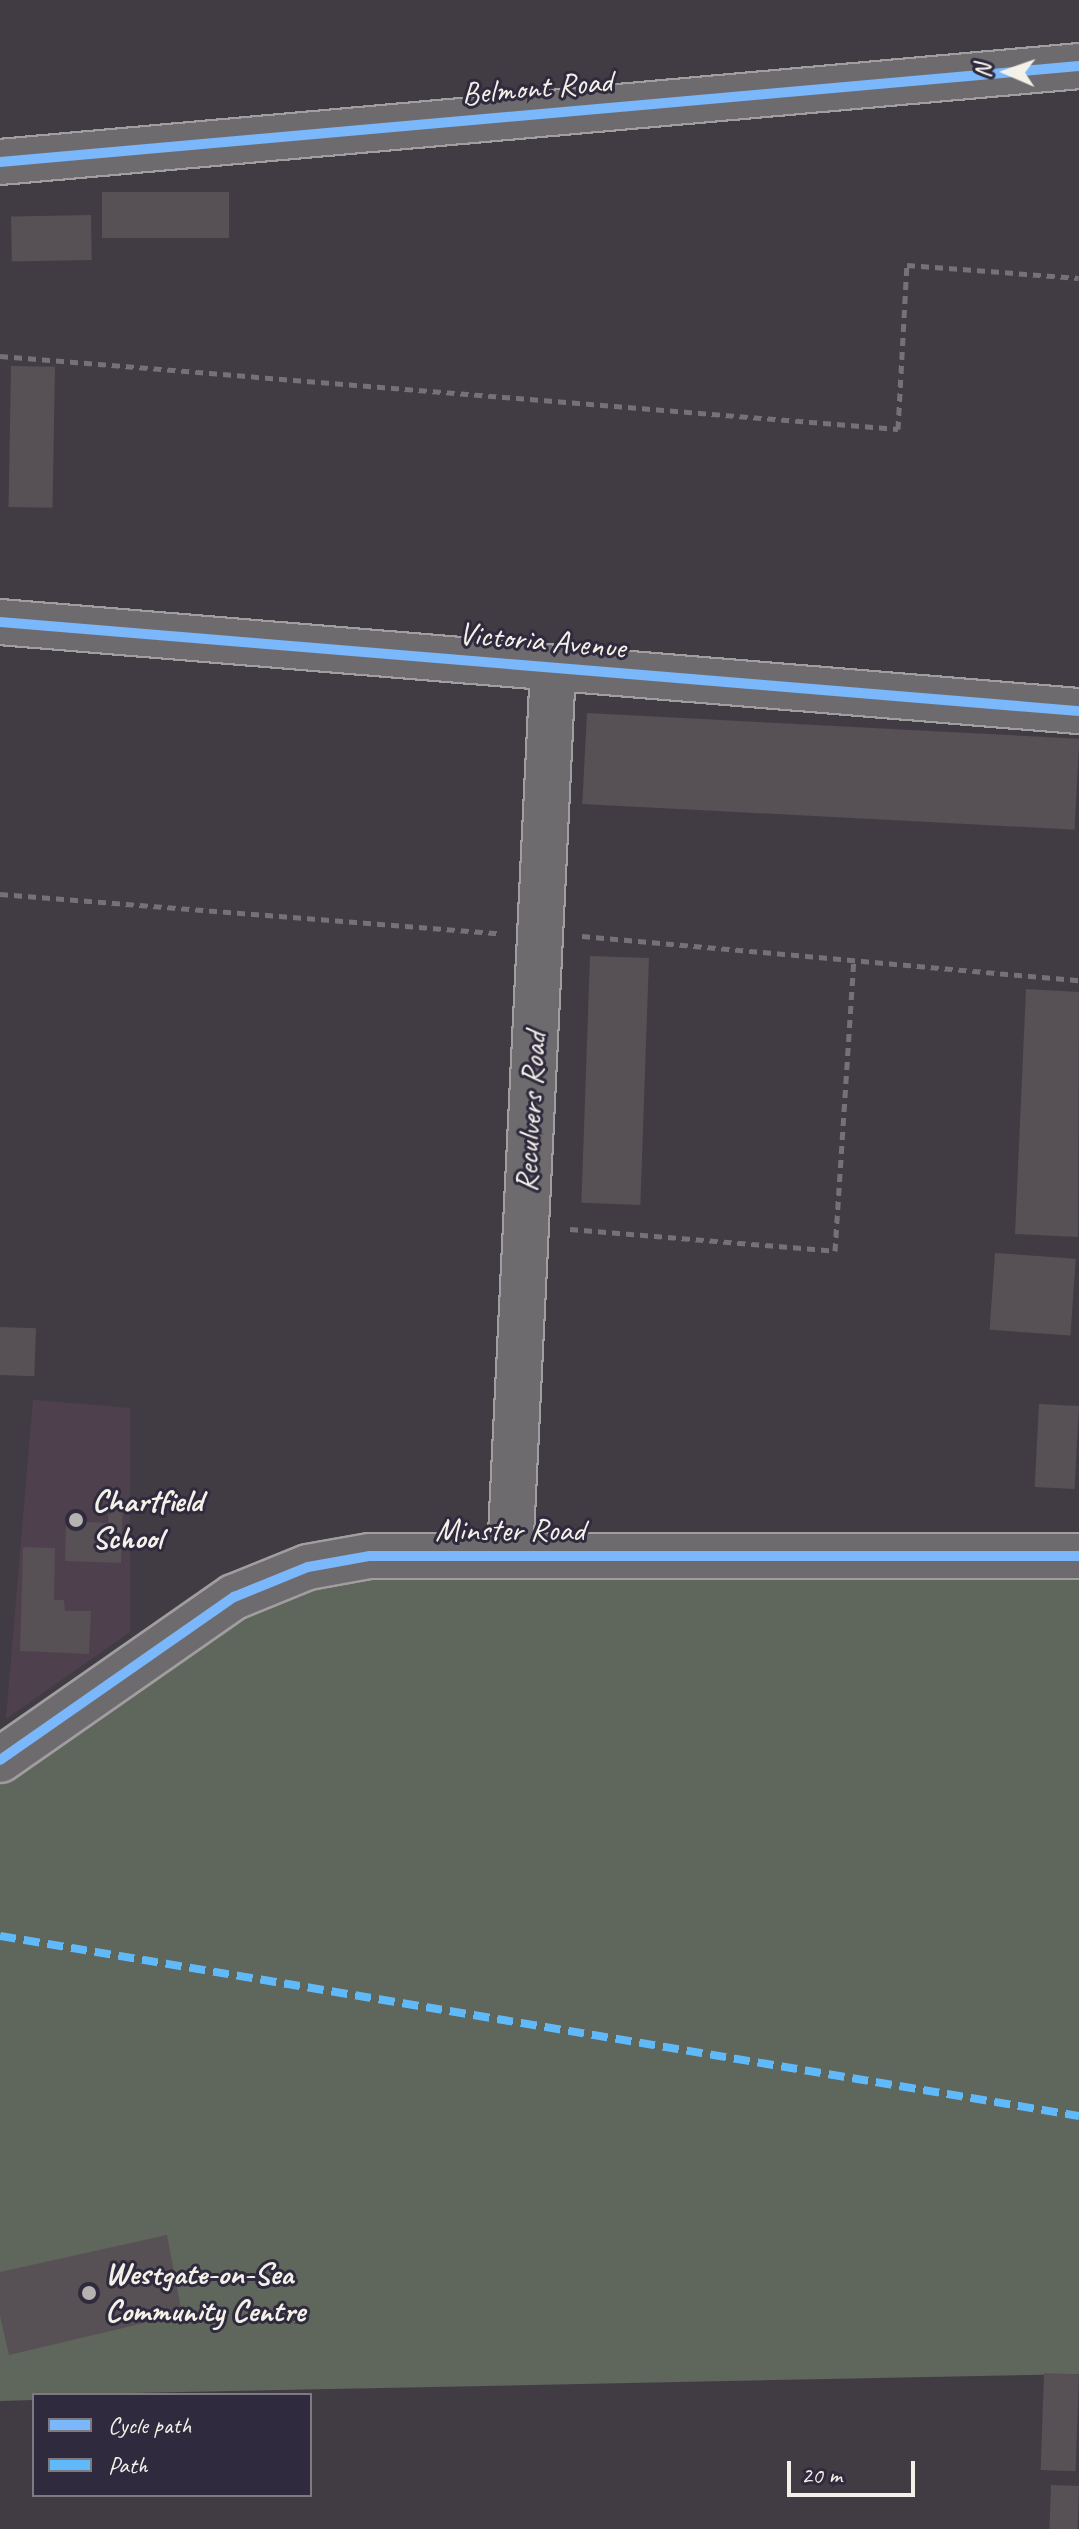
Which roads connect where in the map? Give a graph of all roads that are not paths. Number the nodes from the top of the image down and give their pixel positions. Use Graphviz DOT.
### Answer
graph roads {
  1 [pos="1079,66"];
  2 [pos="0,162"];
  3 [pos="0,622"];
  4 [pos="553,668"];
  5 [pos="1079,711"];
  6 [pos="510,1556"];
  7 [pos="1079,1556"];
  8 [pos="0,1760"];
  1 -- 2 [label="street, Belmont Road"];
  3 -- 4 [label="street, Victoria Avenue"];
  4 -- 5 [label="street, Victoria Avenue"];
  4 -- 6 [label="street, Reculvers Road"];
  6 -- 7 [label="street, Minster Road"];
  6 -- 8 [label="street, Minster Road"];
}
